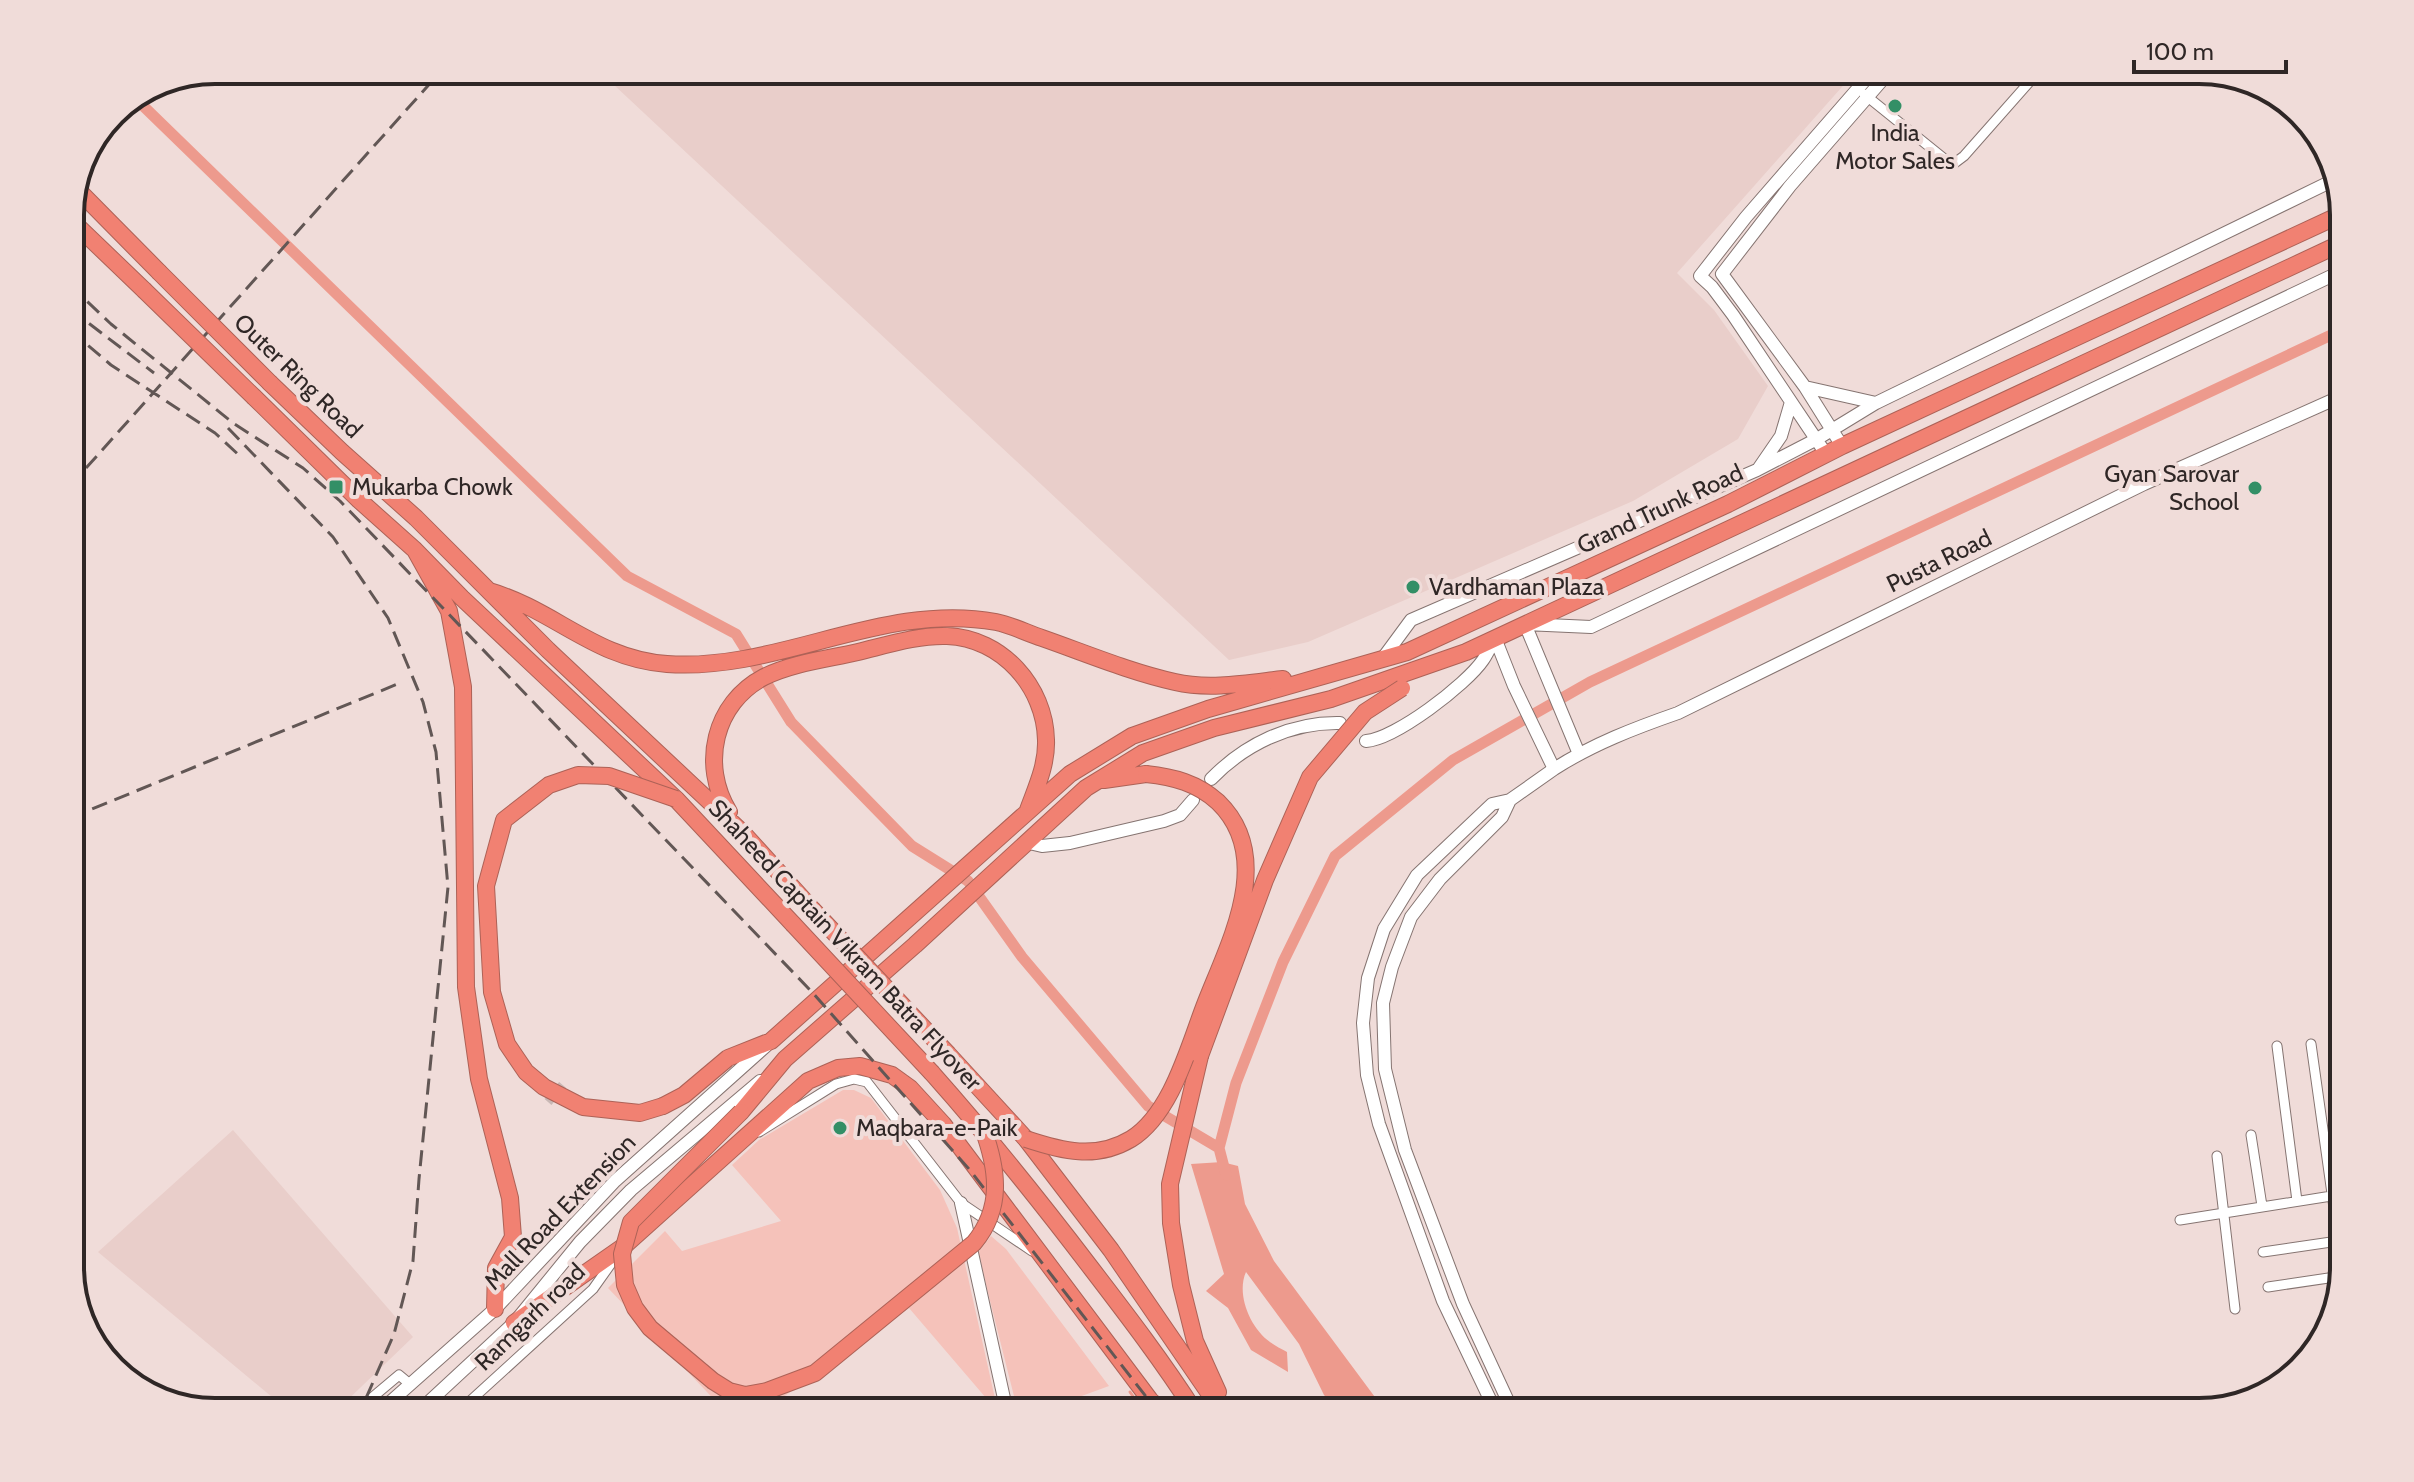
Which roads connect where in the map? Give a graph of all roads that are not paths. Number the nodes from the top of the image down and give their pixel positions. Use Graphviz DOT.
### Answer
graph roads {
  1 [pos="1867,84"];
  2 [pos="1873,84"];
  3 [pos="2028,84"];
  4 [pos="1862,93"];
  5 [pos="2326,184"];
  6 [pos="85,198"];
  7 [pos="2330,219"];
  8 [pos="84,232"];
  9 [pos="2330,249"];
  10 [pos="1711,263"];
  11 [pos="1722,274"];
  12 [pos="2330,277"];
  13 [pos="1712,287"];
  14 [pos="1805,387"];
  15 [pos="2330,401"];
  16 [pos="1791,402"];
  17 [pos="1876,403"];
  18 [pos="1833,429"];
  19 [pos="1817,439"];
  20 [pos="1842,446"];
  21 [pos="1826,454"];
  22 [pos="1757,470"];
  23 [pos="415,550"];
  24 [pos="489,591"];
  25 [pos="1525,624"];
  26 [pos="1495,638"];
  27 [pos="1383,658"];
  28 [pos="1447,659"];
  29 [pos="1326,674"];
  30 [pos="1340,723"];
  31 [pos="1366,741"];
  32 [pos="1579,754"];
  33 [pos="1554,769"];
  34 [pos="1211,779"];
  35 [pos="1098,781"];
  36 [pos="676,799"];
  37 [pos="1193,800"];
  38 [pos="1510,800"];
  39 [pos="1026,815"];
  40 [pos="743,833"];
  41 [pos="1025,842"];
  42 [pos="771,1041"];
  43 [pos="2311,1044"];
  44 [pos="2277,1046"];
  45 [pos="785,1059"];
  46 [pos="983,1129"];
  47 [pos="2251,1135"];
  48 [pos="1026,1139"];
  49 [pos="732,1149"];
  50 [pos="2217,1156"];
  51 [pos="2330,1181"];
  52 [pos="2330,1195"];
  53 [pos="2297,1201"];
  54 [pos="961,1203"];
  55 [pos="2262,1206"];
  56 [pos="2224,1213"];
  57 [pos="2180,1220"];
  58 [pos="2330,1242"];
  59 [pos="624,1246"];
  60 [pos="2263,1252"];
  61 [pos="1045,1259"];
  62 [pos="2329,1276"];
  63 [pos="2268,1287"];
  64 [pos="495,1309"];
  65 [pos="2235,1309"];
  66 [pos="514,1323"];
  67 [pos="411,1385"];
  68 [pos="372,1398"];
  69 [pos="396,1398"];
  70 [pos="433,1398"];
  71 [pos="473,1398"];
  72 [pos="1004,1398"];
  73 [pos="1149,1398"];
  74 [pos="1186,1398"];
  75 [pos="1214,1398"];
  76 [pos="1218,1398"];
  77 [pos="1489,1398"];
  78 [pos="1507,1398"];
  1 -- 4 [label="main road"];
  2 -- 4 [label="main road"];
  3 -- 4 [label="street"];
  4 -- 10 [label="main road"];
  4 -- 11 [label="main road"];
  5 -- 17 [label="main road"];
  6 -- 24 [label="highway, Outer Ring Road, bridge"];
  7 -- 20 [label="highway, Grand Trunk Road"];
  8 -- 23 [label="highway, Outer Ring Road, bridge"];
  9 -- 25 [label="highway, Grand Trunk Road"];
  10 -- 11 [label="main road"];
  10 -- 13 [label="main road"];
  11 -- 13 [label="main road"];
  11 -- 14 [label="main road"];
  12 -- 25 [label="main road"];
  13 -- 16 [label="main road"];
  14 -- 17 [label="main road"];
  14 -- 18 [label="main road"];
  15 -- 32 [label="main road, Pusta Road"];
  16 -- 19 [label="main road"];
  16 -- 22 [label="main road"];
  17 -- 18 [label="main road"];
  18 -- 19 [label="main road"];
  18 -- 20 [label="main road"];
  19 -- 21 [label="main road"];
  19 -- 22 [label="main road"];
  20 -- 21 [label="highway, Grand Trunk Road"];
  21 -- 27 [label="highway, Grand Trunk Road"];
  22 -- 27 [label="main road"];
  23 -- 36 [label="highway, Shaheed Captain Vikram Batra Flyover"];
  23 -- 64 [label="highway"];
  24 -- 29 [label="highway"];
  24 -- 40 [label="highway, Shaheed Captain Vikram Batra Flyover"];
  25 -- 26 [label="highway, Grand Trunk Road"];
  25 -- 32 [label="main road"];
  26 -- 28 [label="highway, Grand Trunk Road"];
  26 -- 31 [label="main road"];
  26 -- 33 [label="main road"];
  27 -- 29 [label="highway, Grand Trunk Road"];
  28 -- 35 [label="highway, Grand Trunk Road"];
  28 -- 76 [label="highway, bridge"];
  29 -- 39 [label="highway, Grand Trunk Road"];
  30 -- 34 [label="main road"];
  32 -- 33 [label="main road, Pusta Road"];
  33 -- 38 [label="main road, Pusta Road"];
  35 -- 41 [label="highway, Grand Trunk Road"];
  35 -- 48 [label="highway, bridge"];
  36 -- 42 [label="highway, bridge"];
  36 -- 46 [label="highway, Shaheed Captain Vikram Batra Flyover, bridge"];
  37 -- 41 [label="main road"];
  38 -- 77 [label="main road"];
  38 -- 78 [label="main road"];
  39 -- 40 [label="highway"];
  39 -- 42 [label="highway, Grand Trunk Road"];
  40 -- 48 [label="highway, Shaheed Captain Vikram Batra Flyover, bridge"];
  41 -- 45 [label="highway, Grand Trunk Road"];
  42 -- 64 [label="main road, Mall Road Extension"];
  43 -- 51 [label="street"];
  44 -- 53 [label="street"];
  45 -- 46 [label="highway, Grand Trunk Road, bridge"];
  45 -- 66 [label="main road, Mall Road Extension"];
  46 -- 74 [label="highway, Shaheed Captain Vikram Batra Flyover"];
  47 -- 55 [label="street"];
  48 -- 75 [label="highway, Shaheed Captain Vikram Batra Flyover"];
  49 -- 54 [label="street"];
  49 -- 59 [label="highway"];
  49 -- 61 [label="highway"];
  50 -- 56 [label="street"];
  52 -- 53 [label="street"];
  53 -- 55 [label="street"];
  54 -- 61 [label="street"];
  54 -- 72 [label="main road"];
  55 -- 56 [label="street"];
  56 -- 57 [label="street"];
  56 -- 65 [label="street"];
  58 -- 60 [label="street"];
  59 -- 66 [label="highway"];
  59 -- 71 [label="street, Ramgarh road"];
  61 -- 73 [label="highway"];
  62 -- 63 [label="street"];
  64 -- 67 [label="main road, Mall Road Extension"];
  66 -- 70 [label="main road, Mall Road Extension"];
  67 -- 68 [label="street"];
  67 -- 69 [label="main road, Mall Road Extension"];
}
